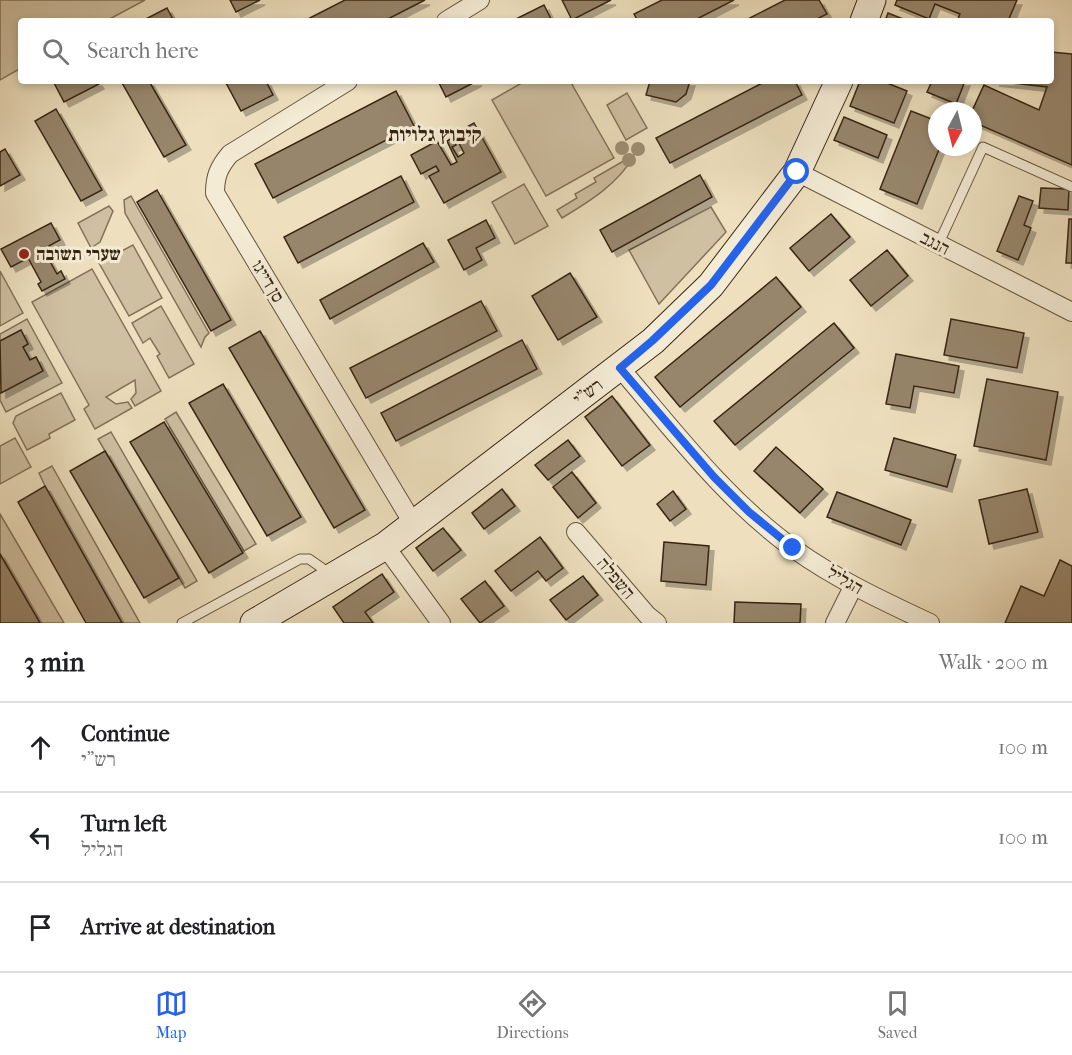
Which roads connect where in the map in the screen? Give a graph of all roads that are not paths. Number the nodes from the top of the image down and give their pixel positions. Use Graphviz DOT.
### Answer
graph roads {
  1 [pos="480,0"];
  2 [pos="872,0"];
  3 [pos="451,18"];
  4 [pos="865,18"];
  5 [pos="343,84"];
  6 [pos="838,84"];
  7 [pos="797,172"];
  8 [pos="1072,187"];
  9 [pos="938,244"];
  10 [pos="1072,312"];
  11 [pos="620,368"];
  12 [pos="414,525"];
  13 [pos="576,532"];
  14 [pos="386,546"];
  15 [pos="333,577"];
  16 [pos="853,587"];
  17 [pos="259,622"];
  18 [pos="182,623"];
  19 [pos="441,623"];
  20 [pos="657,623"];
  21 [pos="835,623"];
  22 [pos="930,623"];
  1 -- 3 [label="street"];
  2 -- 4 [label="street"];
  5 -- 12 [label="street, סן דייגו"];
  6 -- 7 [label="street, רש\"י"];
  7 -- 9 [label="street, הנגב"];
  7 -- 11 [label="street, רש\"י"];
  8 -- 9 [label="lane"];
  9 -- 10 [label="street, הנגב"];
  11 -- 12 [label="street, רש\"י"];
  11 -- 16 [label="street, הגליל"];
  12 -- 14 [label="street, רש\"י"];
  13 -- 20 [label="street, השפלה"];
  14 -- 15 [label="street, רש\"י"];
  14 -- 19 [label="street"];
  15 -- 17 [label="street, רש\"י"];
  15 -- 18 [label="lane"];
  16 -- 21 [label="street"];
  16 -- 22 [label="street, הגליל"];
}
